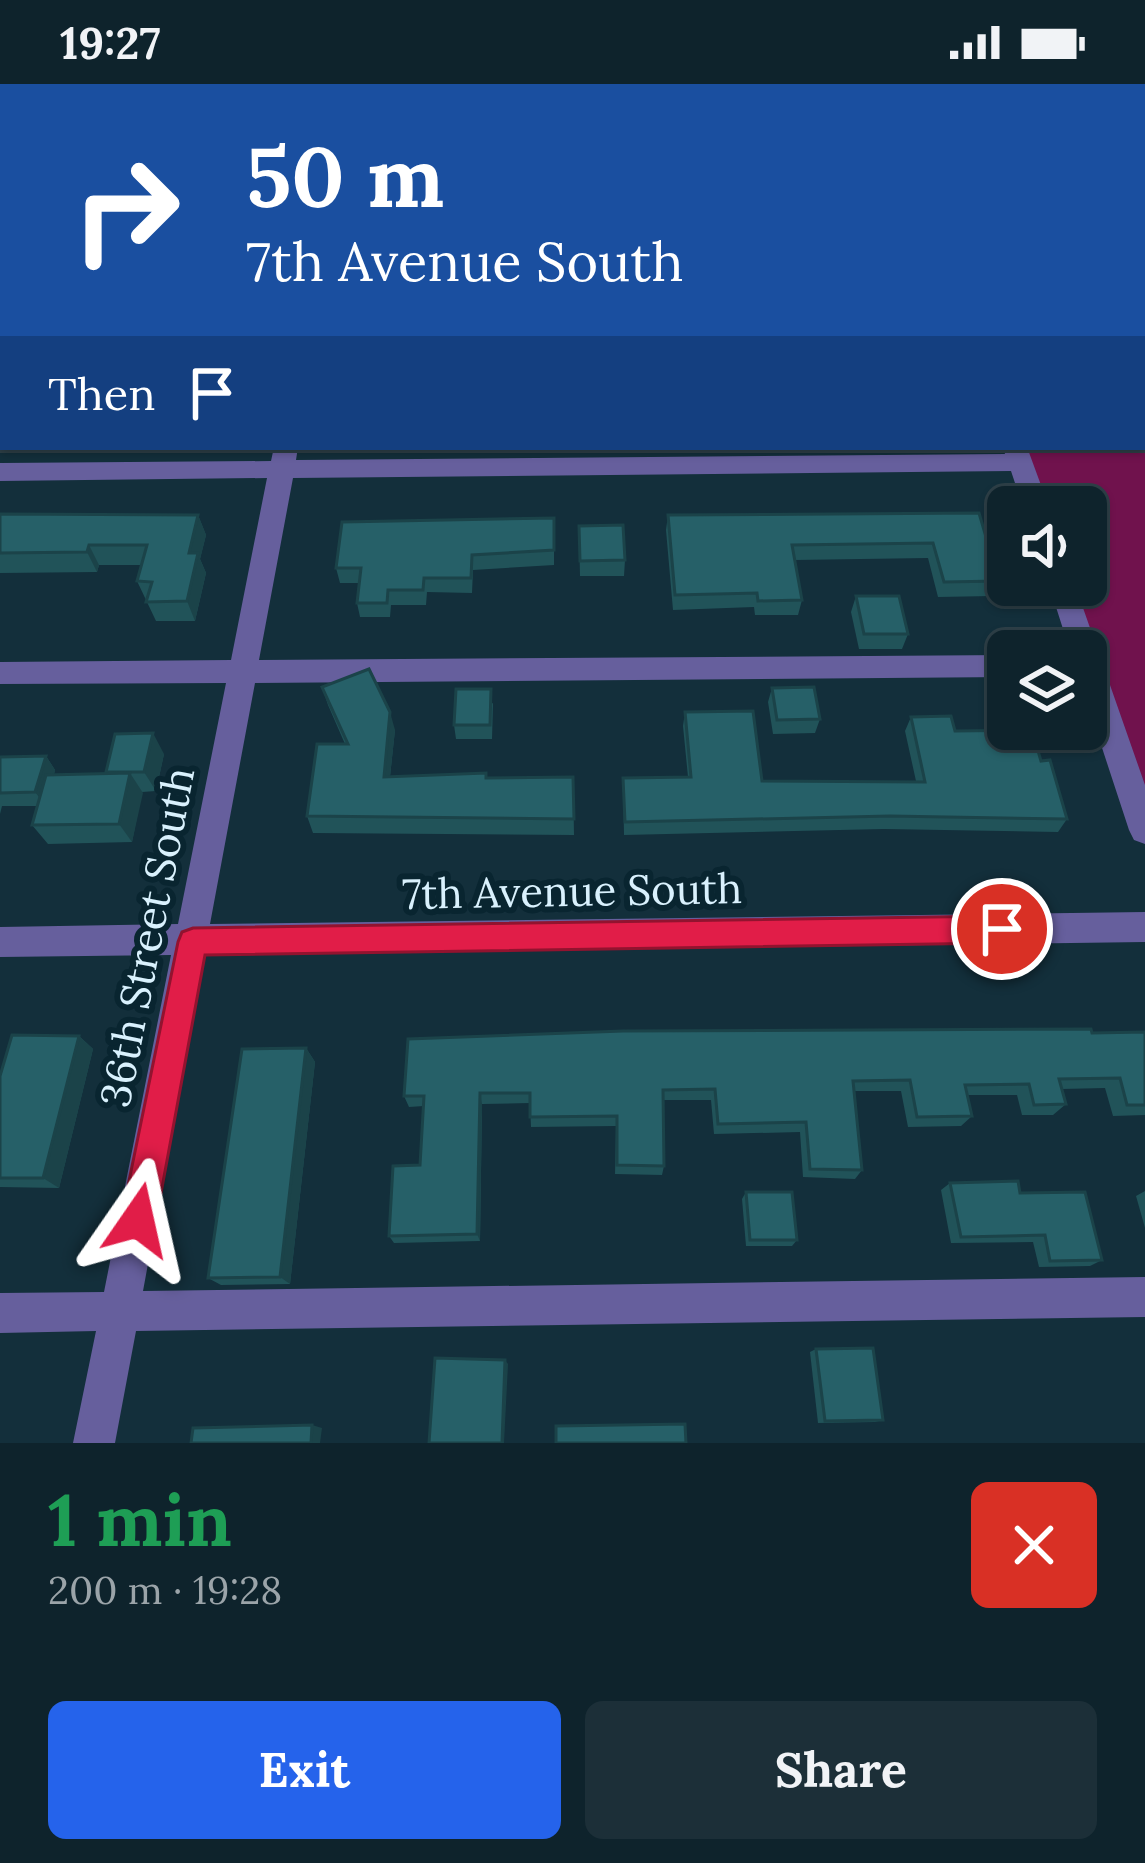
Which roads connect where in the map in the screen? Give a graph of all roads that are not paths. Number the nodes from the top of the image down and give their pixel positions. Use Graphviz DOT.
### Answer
graph roads {
  1 [pos="1018,454"];
  2 [pos="284,459"];
  3 [pos="0,472"];
  4 [pos="1029,486"];
  5 [pos="987,666"];
  6 [pos="244,671"];
  7 [pos="0,673"];
  8 [pos="1107,720"];
  9 [pos="1145,830"];
  10 [pos="1145,927"];
  11 [pos="0,942"];
  12 [pos="193,942"];
  13 [pos="1145,1298"];
  14 [pos="120,1312"];
  15 [pos="0,1313"];
  16 [pos="94,1443"];
  1 -- 2 [label="street"];
  1 -- 4 [label="street"];
  2 -- 3 [label="street"];
  2 -- 6 [label="street, 36th Street South"];
  5 -- 6 [label="street"];
  6 -- 7 [label="street"];
  6 -- 12 [label="street, 36th Street South"];
  8 -- 9 [label="street"];
  10 -- 12 [label="street, 7th Avenue South"];
  11 -- 12 [label="street, 7th Avenue South"];
  12 -- 14 [label="street, 36th Street South"];
  13 -- 14 [label="street"];
  14 -- 15 [label="street"];
  14 -- 16 [label="street, 36th Street South"];
}
